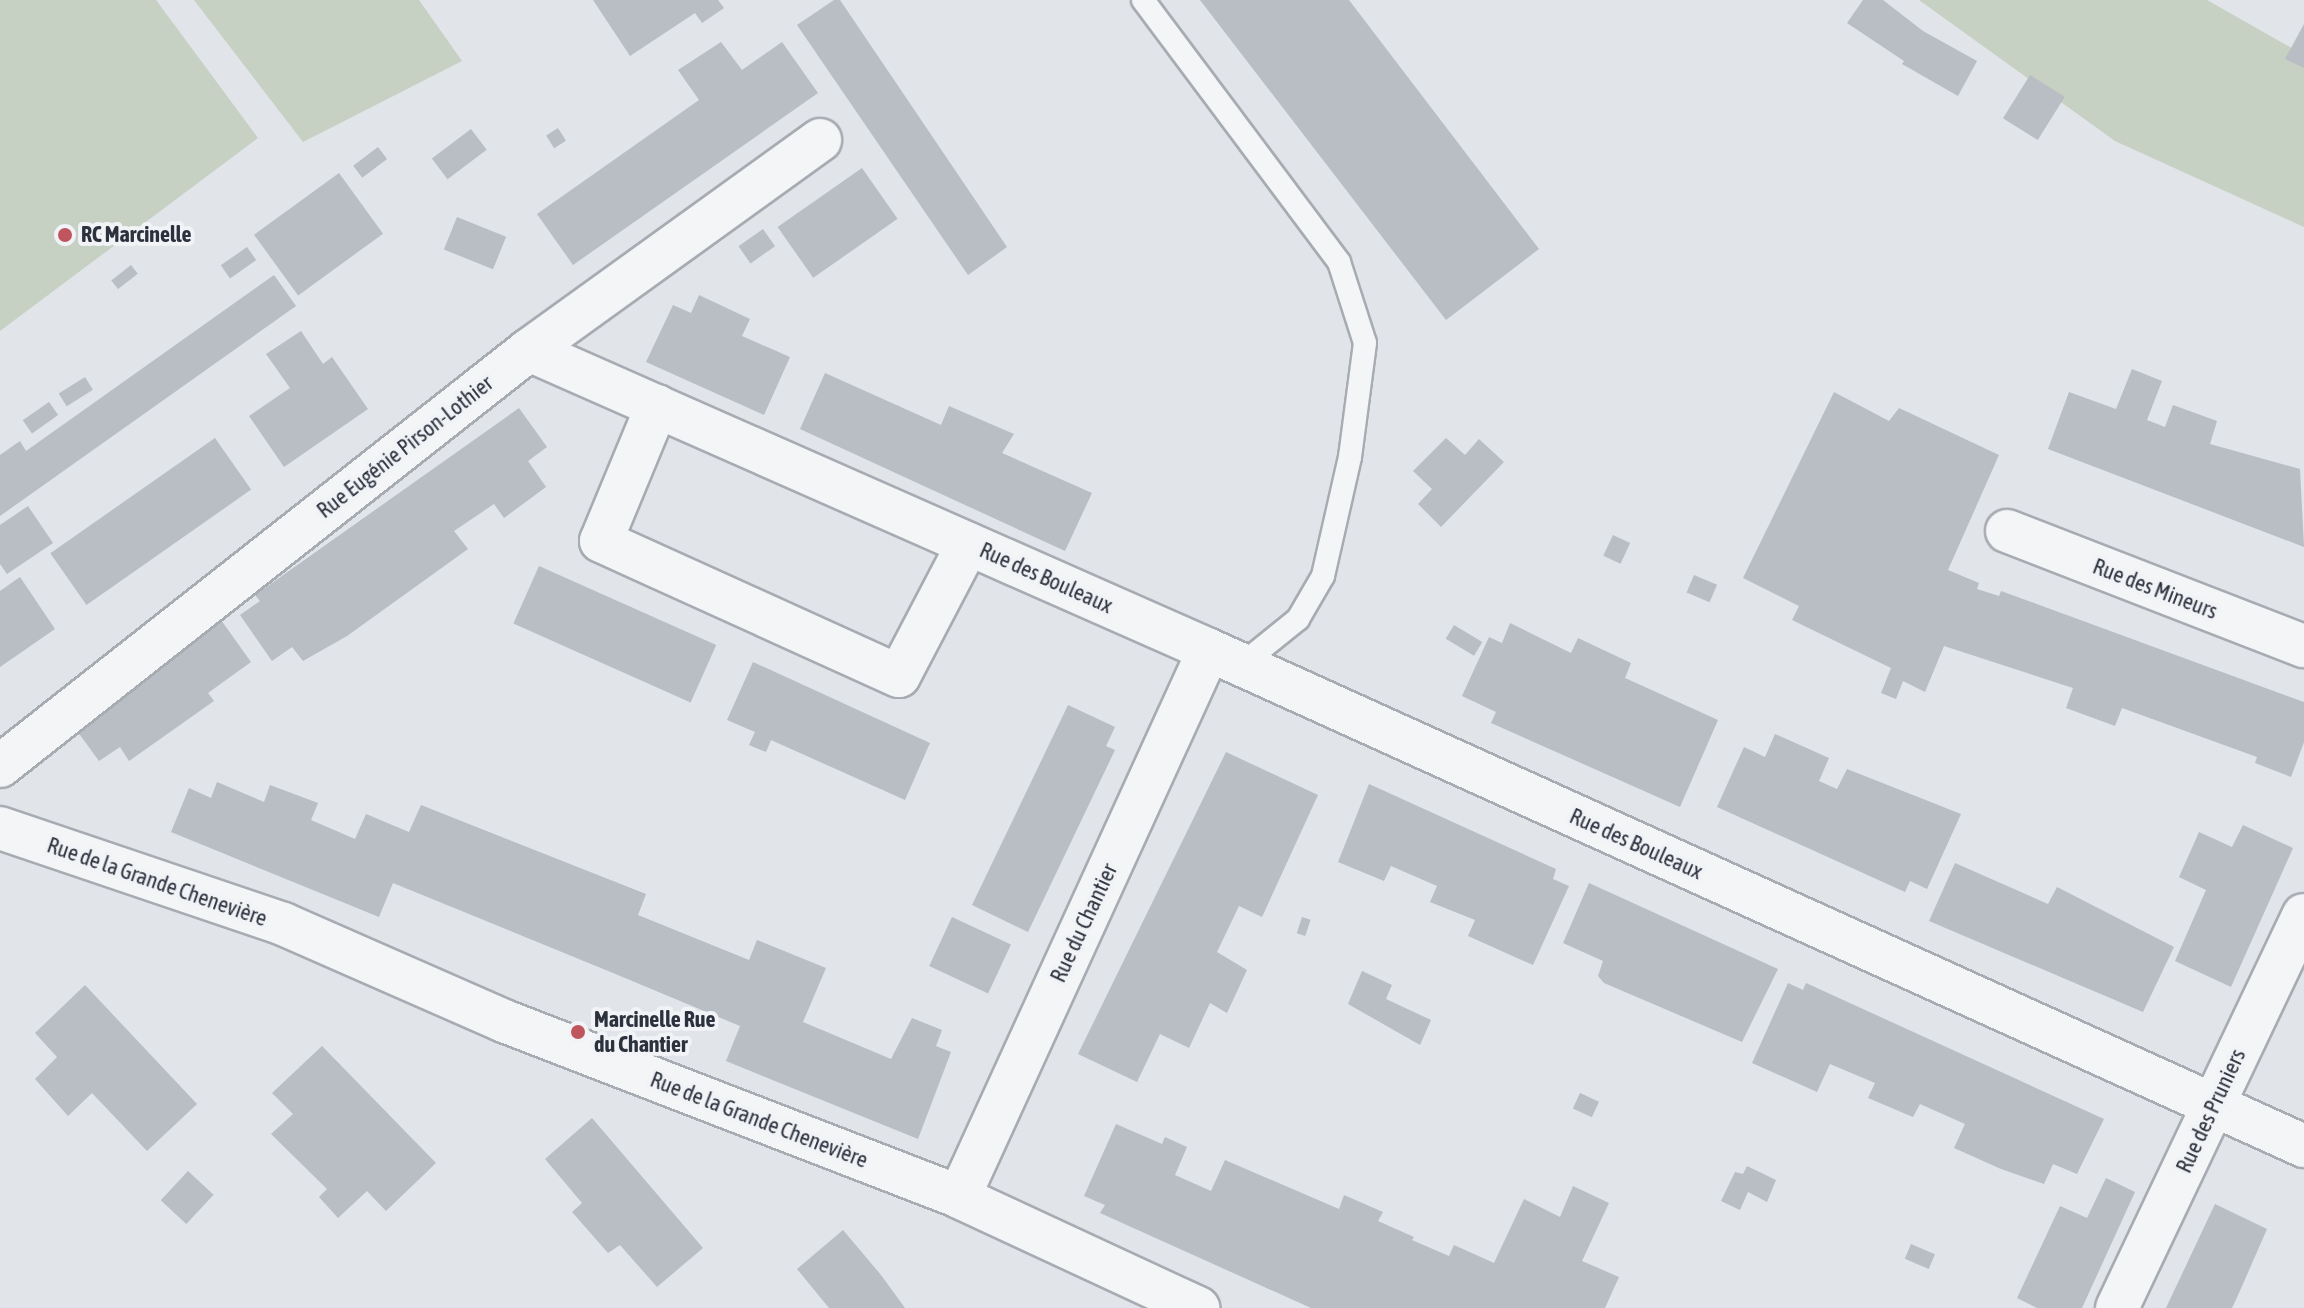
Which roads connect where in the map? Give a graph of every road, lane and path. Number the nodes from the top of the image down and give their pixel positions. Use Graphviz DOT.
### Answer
graph roads {
  1 [pos="1143,0"];
  2 [pos="820,140"];
  3 [pos="529,350"];
  4 [pos="657,406"];
  5 [pos="2007,531"];
  6 [pos="968,544"];
  7 [pos="2304,646"];
  8 [pos="1225,658"];
  9 [pos="0,766"];
  10 [pos="0,828"];
  11 [pos="2304,915"];
  12 [pos="2213,1106"];
  13 [pos="2304,1146"];
  14 [pos="959,1197"];
  15 [pos="1138,1297"];
  16 [pos="1198,1308"];
  17 [pos="2117,1308"];
  1 -- 8 [label="lane"];
  2 -- 3 [label="street, Rue Eugénie Pirson-Lothier"];
  3 -- 4 [label="street, Rue des Bouleaux"];
  3 -- 9 [label="street, Rue Eugénie Pirson-Lothier"];
  4 -- 6 [label="street, Rue des Bouleaux"];
  4 -- 6 [label="street, Rue des Bouleaux"];
  5 -- 7 [label="street, Rue des Mineurs"];
  6 -- 8 [label="street, Rue des Bouleaux"];
  8 -- 12 [label="street, Rue des Bouleaux"];
  8 -- 14 [label="street, Rue du Chantier"];
  10 -- 14 [label="street, Rue de la Grande Chenevière"];
  11 -- 12 [label="street, Rue des Pruniers"];
  12 -- 13 [label="street, Rue des Bouleaux"];
  12 -- 17 [label="street, Rue des Pruniers"];
  14 -- 15 [label="street, Rue de la Grande Chenevière"];
  15 -- 16 [label="street, Rue de la Grande Chenevière"];
}
